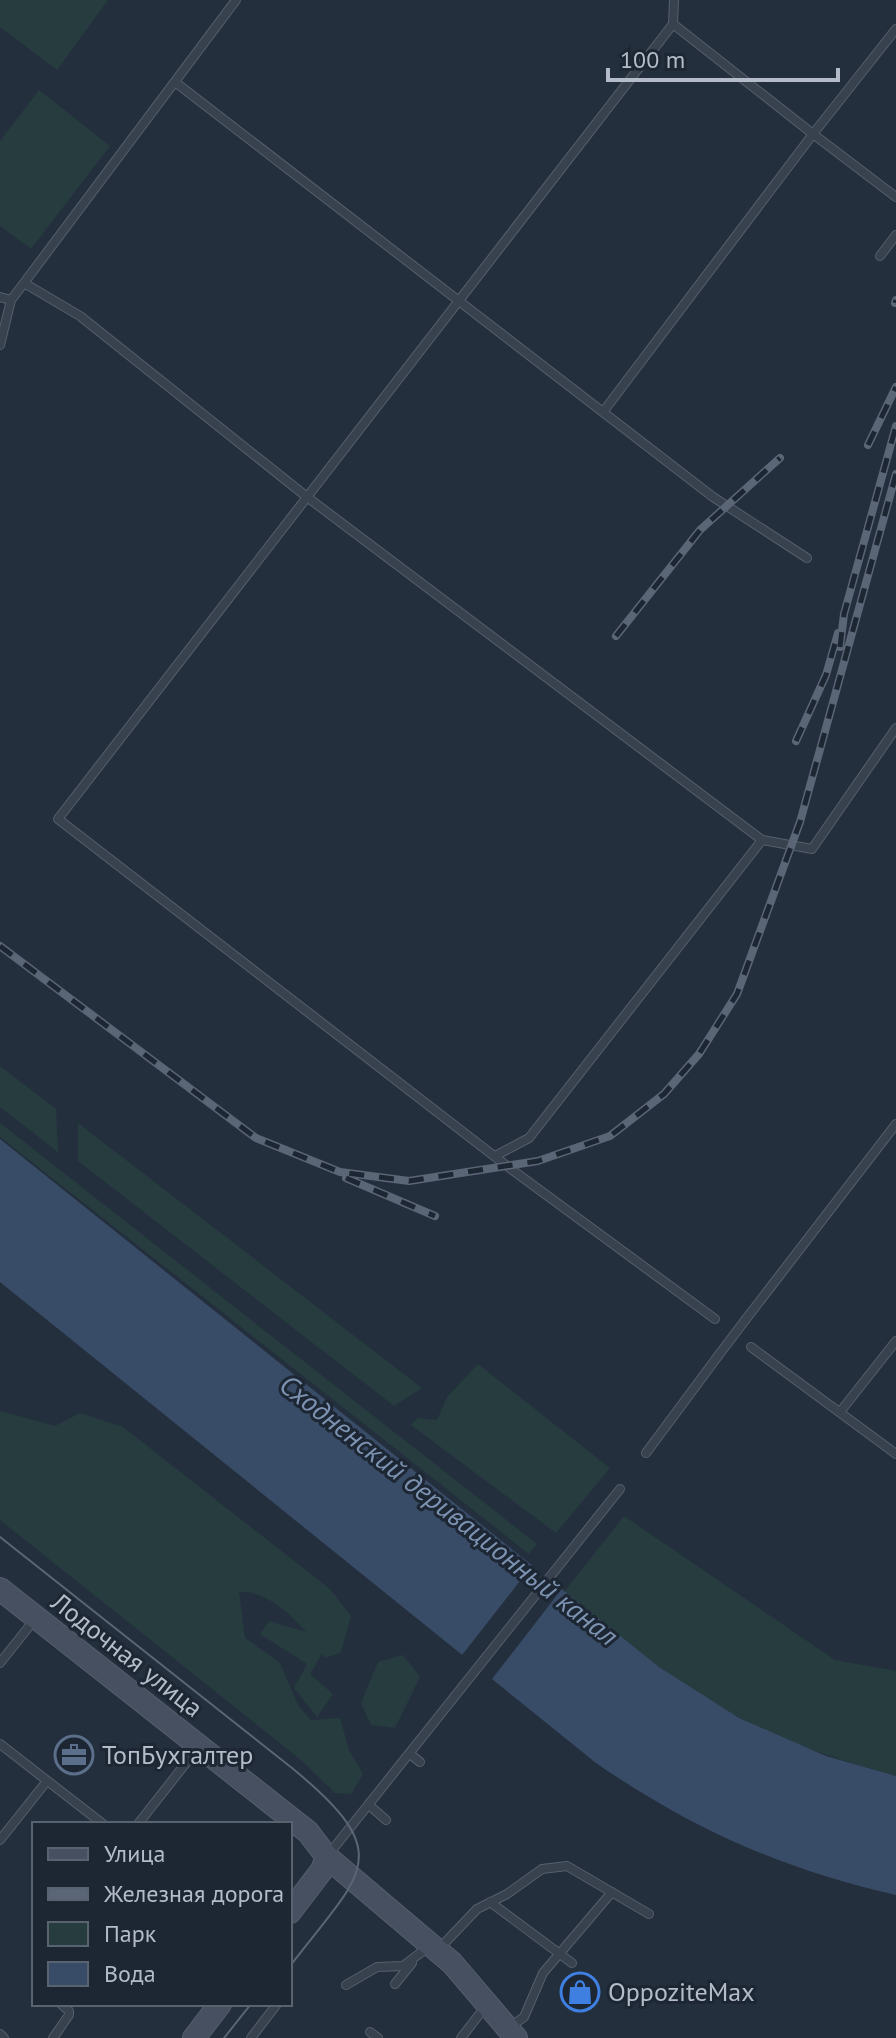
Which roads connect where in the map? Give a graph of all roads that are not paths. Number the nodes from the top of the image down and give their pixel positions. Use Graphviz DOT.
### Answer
graph roads {
  1 [pos="236,0"];
  2 [pos="674,0"];
  3 [pos="673,24"];
  4 [pos="896,29"];
  5 [pos="175,82"];
  6 [pos="813,134"];
  7 [pos="896,197"];
  8 [pos="896,235"];
  9 [pos="880,256"];
  10 [pos="24,283"];
  11 [pos="0,297"];
  12 [pos="11,300"];
  13 [pos="458,301"];
  14 [pos="0,345"];
  15 [pos="603,412"];
  16 [pos="307,497"];
  17 [pos="807,558"];
  18 [pos="896,728"];
  19 [pos="762,840"];
  20 [pos="896,1124"];
  21 [pos="495,1156"];
  22 [pos="715,1319"];
  23 [pos="896,1341"];
  24 [pos="751,1347"];
  25 [pos="840,1412"];
  26 [pos="646,1453"];
  27 [pos="896,1454"];
  28 [pos="620,1489"];
  29 [pos="0,1589"];
  30 [pos="36,1618"];
  31 [pos="0,1663"];
  32 [pos="0,1744"];
  33 [pos="198,1747"];
  34 [pos="410,1754"];
  35 [pos="420,1762"];
  36 [pos="47,1781"];
  37 [pos="369,1805"];
  38 [pos="386,1820"];
  39 [pos="100,1822"];
  40 [pos="140,1822"];
  41 [pos="0,1840"];
  42 [pos="327,1857"];
  43 [pos="612,1892"];
  44 [pos="490,1902"];
  45 [pos="292,1909"];
  46 [pos="649,1914"];
  47 [pos="428,1951"];
  48 [pos="560,1953"];
  49 [pos="572,1963"];
  50 [pos="395,1984"];
  51 [pos="346,1985"];
  52 [pos="488,2003"];
  53 [pos="63,2006"];
  54 [pos="218,2006"];
  55 [pos="275,2006"];
  56 [pos="512,2033"];
  57 [pos="53,2038"];
  58 [pos="194,2038"];
  59 [pos="251,2038"];
  60 [pos="461,2038"];
  1 -- 5 [label="lane"];
  2 -- 3 [label="lane"];
  3 -- 6 [label="lane"];
  3 -- 13 [label="lane"];
  4 -- 6 [label="lane"];
  5 -- 10 [label="lane"];
  5 -- 13 [label="lane"];
  6 -- 7 [label="lane"];
  6 -- 15 [label="lane"];
  8 -- 9 [label="lane"];
  10 -- 12 [label="lane"];
  10 -- 16 [label="lane"];
  11 -- 12 [label="lane"];
  12 -- 14 [label="lane"];
  13 -- 15 [label="lane"];
  13 -- 16 [label="lane"];
  15 -- 17 [label="lane"];
  16 -- 19 [label="lane"];
  16 -- 21 [label="lane"];
  18 -- 19 [label="lane"];
  19 -- 21 [label="lane"];
  20 -- 26 [label="lane, bridge"];
  21 -- 22 [label="lane"];
  23 -- 25 [label="lane"];
  24 -- 25 [label="lane"];
  25 -- 27 [label="lane"];
  28 -- 34 [label="lane"];
  29 -- 30 [label="street, Лодочная улица"];
  30 -- 31 [label="lane"];
  30 -- 33 [label="street, Лодочная улица"];
  32 -- 36 [label="lane"];
  33 -- 40 [label="lane"];
  33 -- 42 [label="street, Лодочная улица"];
  34 -- 35 [label="lane"];
  34 -- 37 [label="lane"];
  36 -- 39 [label="lane"];
  36 -- 41 [label="lane"];
  37 -- 38 [label="lane"];
  37 -- 42 [label="lane"];
  42 -- 45 [label="street"];
  42 -- 47 [label="street, Лодочная улица"];
  43 -- 44 [label="lane"];
  43 -- 46 [label="lane"];
  43 -- 48 [label="lane"];
  44 -- 47 [label="lane"];
  44 -- 48 [label="lane"];
  47 -- 50 [label="lane"];
  47 -- 51 [label="lane"];
  47 -- 52 [label="street, Лодочная улица"];
  48 -- 49 [label="lane"];
  48 -- 56 [label="lane"];
  52 -- 56 [label="street, Лодочная улица"];
  52 -- 60 [label="lane"];
  53 -- 57 [label="lane"];
  54 -- 58 [label="street"];
  55 -- 59 [label="lane"];
}
